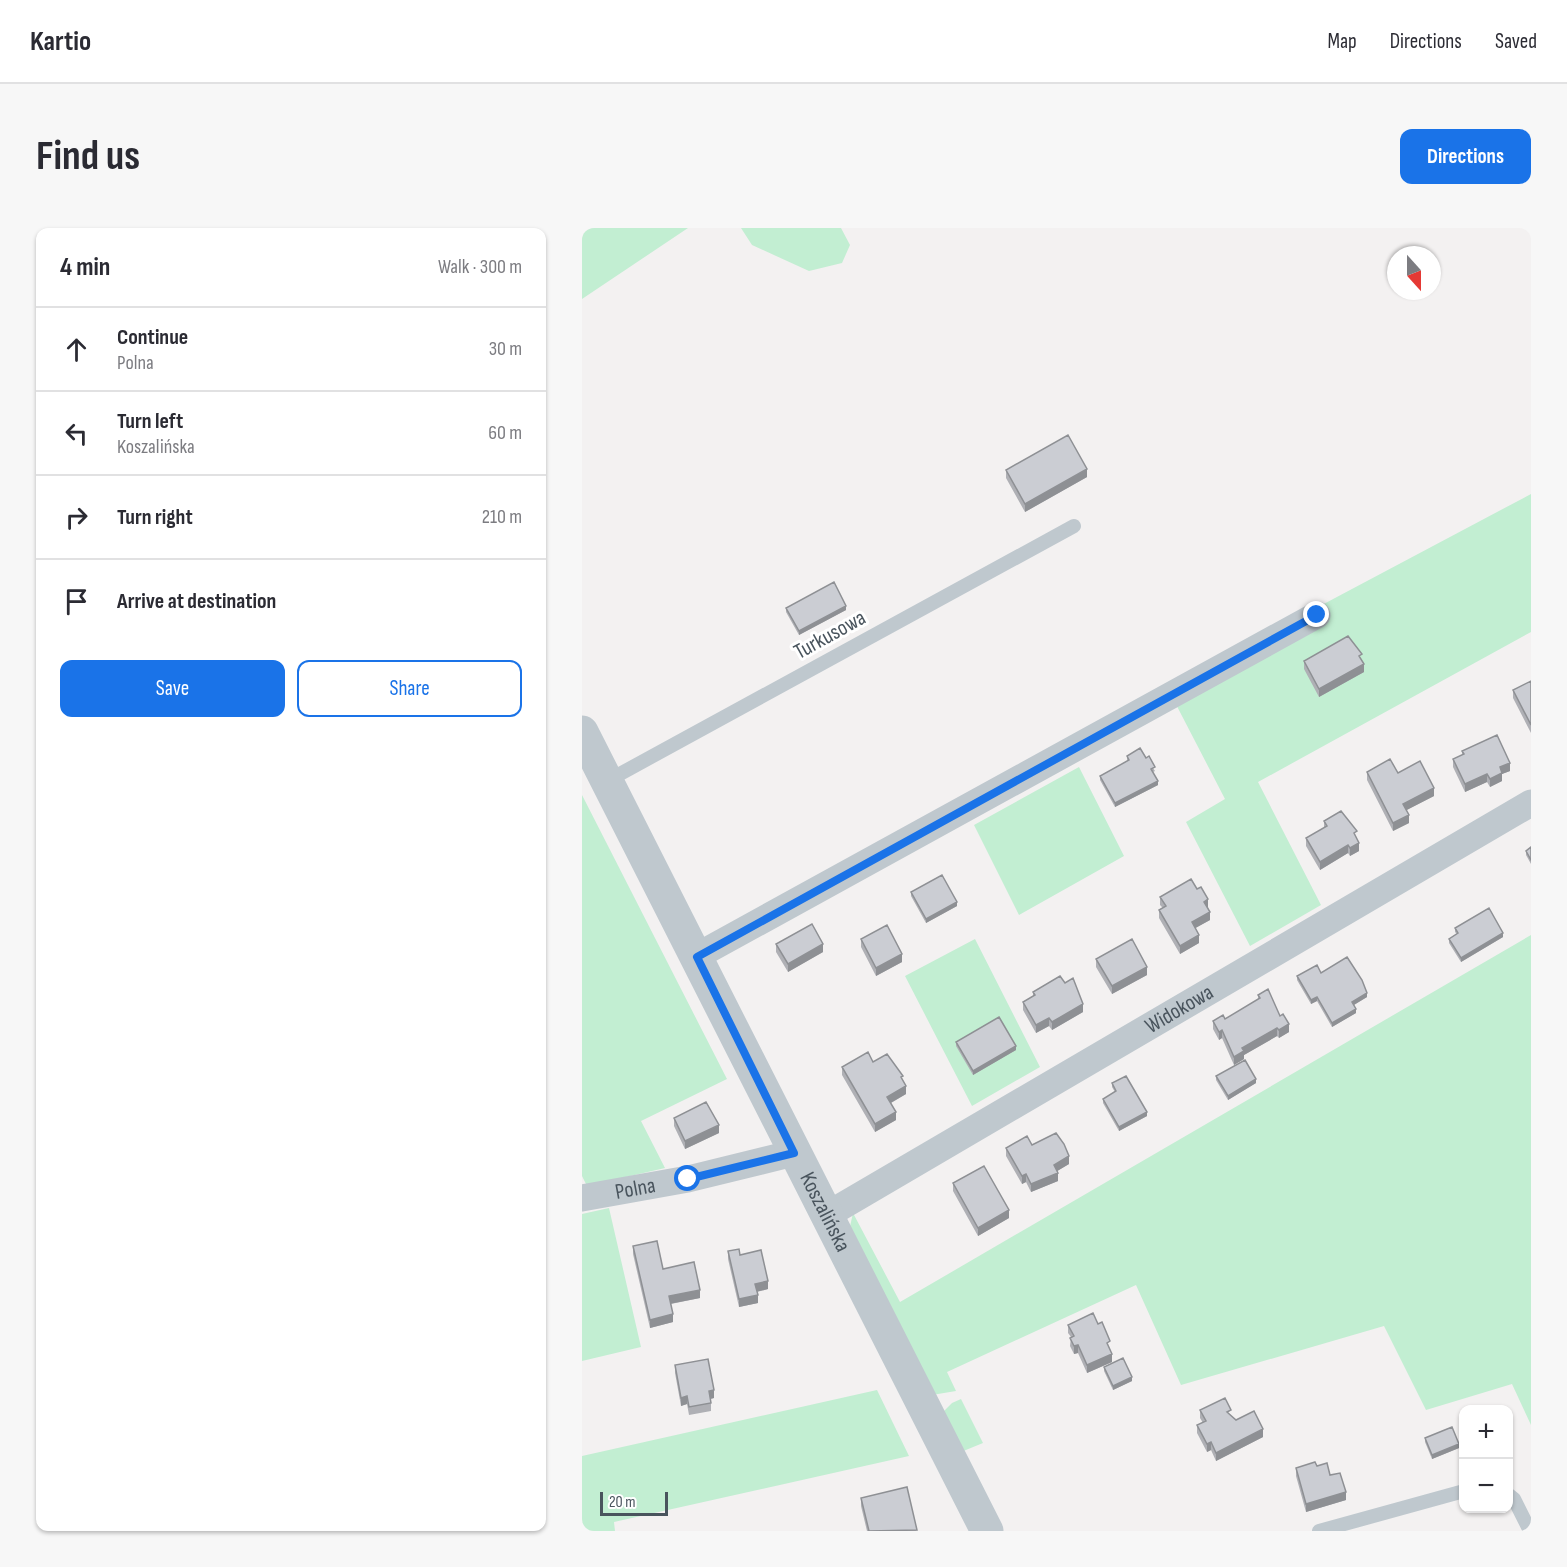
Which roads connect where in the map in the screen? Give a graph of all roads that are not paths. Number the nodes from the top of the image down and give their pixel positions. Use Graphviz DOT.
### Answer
graph roads {
  1 [pos="1074,526"];
  2 [pos="1317,615"];
  3 [pos="582,732"];
  4 [pos="607,781"];
  5 [pos="1531,803"];
  6 [pos="697,957"];
  7 [pos="794,1153"];
  8 [pos="582,1198"];
  9 [pos="827,1215"];
  10 [pos="1459,1492"];
  11 [pos="1513,1498"];
  12 [pos="987,1531"];
  13 [pos="1319,1531"];
  14 [pos="1530,1531"];
  1 -- 4 [label="lane, Turkusowa"];
  2 -- 6 [label="street"];
  3 -- 4 [label="street, Koszalińska"];
  4 -- 6 [label="street, Koszalińska"];
  5 -- 9 [label="street, Widokowa"];
  6 -- 7 [label="street, Koszalińska"];
  7 -- 8 [label="street, Polna"];
  7 -- 9 [label="street, Koszalińska"];
  9 -- 12 [label="street, Koszalińska"];
  10 -- 13 [label="lane"];
  11 -- 14 [label="lane"];
}
